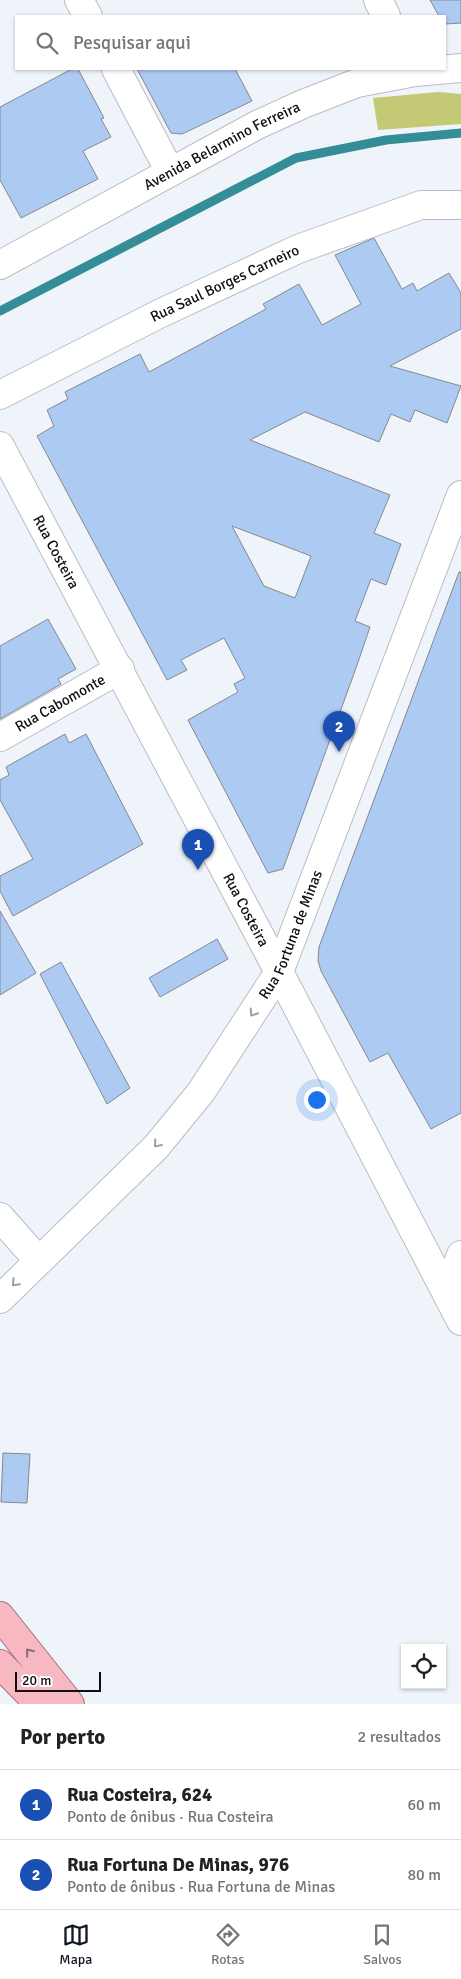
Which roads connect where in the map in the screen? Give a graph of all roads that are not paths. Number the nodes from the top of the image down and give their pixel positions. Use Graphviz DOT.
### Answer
graph roads {
  1 [pos="79,0"];
  2 [pos="378,0"];
  3 [pos="87,15"];
  4 [pos="386,15"];
  5 [pos="461,68"];
  6 [pos="446,69"];
  7 [pos="117,70"];
  8 [pos="414,70"];
  9 [pos="170,172"];
  10 [pos="461,205"];
  11 [pos="0,265"];
  12 [pos="0,395"];
  13 [pos="0,446"];
  14 [pos="461,494"];
  15 [pos="120,669"];
  16 [pos="0,737"];
  17 [pos="279,972"];
  18 [pos="0,1218"];
  19 [pos="461,1255"];
  20 [pos="38,1260"];
  21 [pos="447,1294"];
  22 [pos="0,1299"];
  23 [pos="461,1321"];
  24 [pos="0,1616"];
  25 [pos="0,1664"];
  26 [pos="39,1704"];
  27 [pos="70,1704"];
  1 -- 3 [label="street"];
  2 -- 4 [label="street"];
  5 -- 6 [label="street, Avenida Belarmino Ferreira"];
  7 -- 9 [label="street"];
  8 -- 9 [label="street, Avenida Belarmino Ferreira"];
  9 -- 11 [label="street, Avenida Belarmino Ferreira"];
  10 -- 12 [label="street, Rua Saul Borges Carneiro"];
  13 -- 15 [label="street, Rua Costeira"];
  14 -- 17 [label="street, Rua Fortuna de Minas"];
  15 -- 16 [label="street, Rua Cabomonte"];
  15 -- 17 [label="street, Rua Costeira"];
  17 -- 20 [label="street, Rua Fortuna de Minas, one-way"];
  17 -- 21 [label="street, Rua Costeira"];
  18 -- 20 [label="street"];
  19 -- 21 [label="street"];
  20 -- 22 [label="street, Rua Fortuna de Minas, one-way"];
  21 -- 23 [label="street, Rua Costeira"];
  27 -- 24 [label="highway, one-way"];
  25 -- 26 [label="highway"];
}
